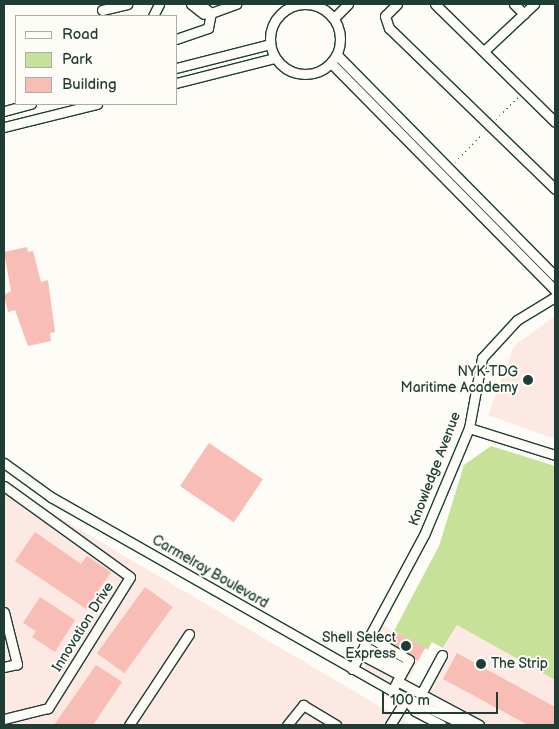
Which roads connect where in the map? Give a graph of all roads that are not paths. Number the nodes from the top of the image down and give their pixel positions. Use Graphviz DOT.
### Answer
graph roads {
  1 [pos="127,4"];
  2 [pos="191,4"];
  3 [pos="200,4"];
  4 [pos="236,4"];
  5 [pos="348,4"];
  6 [pos="397,4"];
  7 [pos="435,4"];
  8 [pos="514,4"];
  9 [pos="327,6"];
  10 [pos="529,8"];
  11 [pos="102,10"];
  12 [pos="212,13"];
  13 [pos="334,18"];
  14 [pos="178,34"];
  15 [pos="178,37"];
  16 [pos="270,44"];
  17 [pos="484,51"];
  18 [pos="274,58"];
  19 [pos="334,59"];
  20 [pos="178,68"];
  21 [pos="179,83"];
  22 [pos="27,105"];
  23 [pos="54,105"];
  24 [pos="87,105"];
  25 [pos="67,107"];
  26 [pos="4,111"];
  27 [pos="57,114"];
  28 [pos="554,117"];
  29 [pos="4,128"];
  30 [pos="554,186"];
  31 [pos="555,276"];
  32 [pos="555,290"];
  33 [pos="555,297"];
  34 [pos="468,428"];
  35 [pos="555,455"];
  36 [pos="4,463"];
  37 [pos="4,486"];
  38 [pos="4,612"];
  39 [pos="189,634"];
  40 [pos="365,646"];
  41 [pos="442,655"];
  42 [pos="4,667"];
  43 [pos="352,669"];
  44 [pos="401,675"];
  45 [pos="392,691"];
  46 [pos="420,694"];
  47 [pos="406,699"];
  48 [pos="4,719"];
  49 [pos="465,723"];
  50 [pos="130,725"];
  51 [pos="286,725"];
  52 [pos="336,725"];
  53 [pos="390,725"];
  54 [pos="441,725"];
  55 [pos="479,725"];
  1 -- 11 [label="street"];
  2 -- 14 [label="street"];
  3 -- 12 [label="street"];
  4 -- 12 [label="street"];
  5 -- 13 [label="street"];
  6 -- 30 [label="street"];
  7 -- 17 [label="street"];
  8 -- 10 [label="street"];
  9 -- 13 [label="street"];
  9 -- 16 [label="street"];
  10 -- 17 [label="street"];
  12 -- 15 [label="street"];
  13 -- 19 [label="street"];
  16 -- 18 [label="street"];
  16 -- 20 [label="street"];
  17 -- 28 [label="street"];
  18 -- 19 [label="street"];
  18 -- 21 [label="street"];
  19 -- 31 [label="street"];
  19 -- 32 [label="street"];
  22 -- 26 [label="street"];
  23 -- 27 [label="street"];
  24 -- 25 [label="street"];
  25 -- 27 [label="street"];
  27 -- 29 [label="street"];
  33 -- 34 [label="street, Knowledge Avenue"];
  34 -- 35 [label="street"];
  34 -- 40 [label="street, Knowledge Avenue"];
  36 -- 43 [label="street, Carmelray Boulevard"];
  37 -- 48 [label="street, Innovation Drive"];
  38 -- 42 [label="street"];
  39 -- 50 [label="street"];
  40 -- 43 [label="street, Knowledge Avenue"];
  40 -- 44 [label="street"];
  40 -- 44 [label="street"];
  41 -- 46 [label="street"];
  43 -- 45 [label="street, Carmelray Boulevard"];
  44 -- 45 [label="street"];
  44 -- 46 [label="street"];
  45 -- 47 [label="street, Carmelray Boulevard"];
  46 -- 49 [label="street"];
  47 -- 49 [label="street, Carmelray Boulevard"];
  47 -- 53 [label="street"];
  47 -- 54 [label="street, Carmelray Boulevard"];
  49 -- 55 [label="street"];
  51 -- 52 [label="street"];
}
